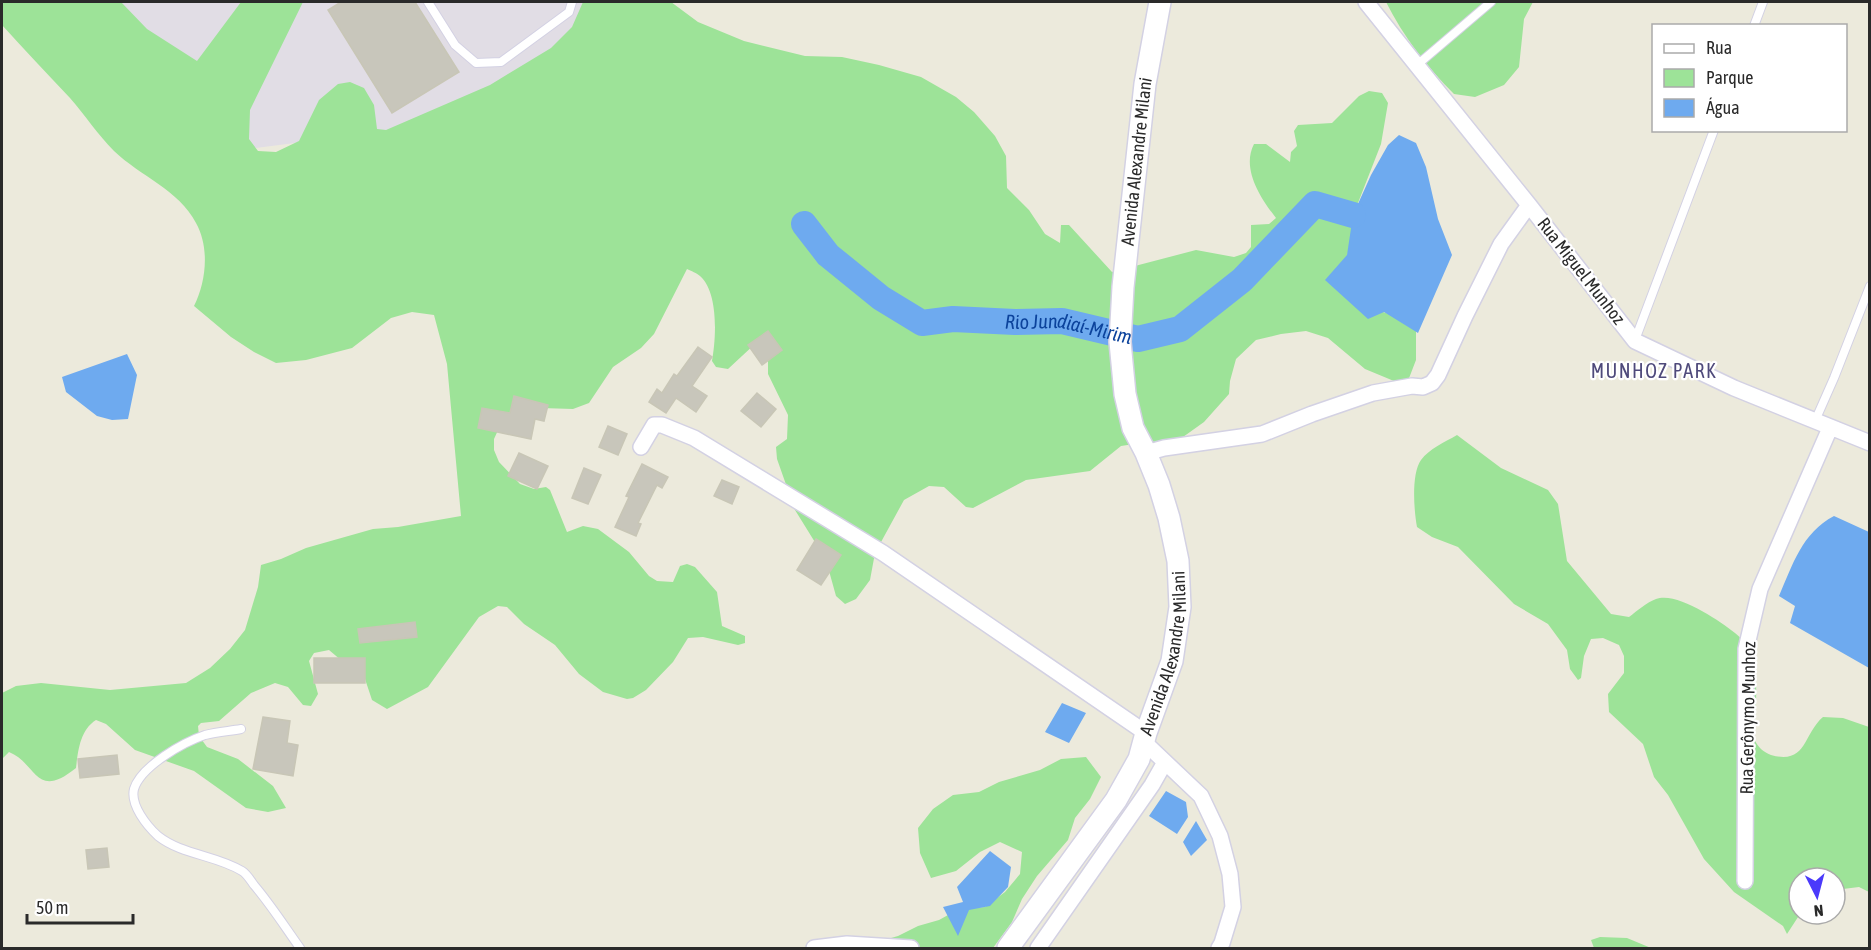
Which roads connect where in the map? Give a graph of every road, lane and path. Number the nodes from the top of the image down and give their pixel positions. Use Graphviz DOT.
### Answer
graph roads {
  1 [pos="428,2"];
  2 [pos="572,2"];
  3 [pos="1160,2"];
  4 [pos="1366,2"];
  5 [pos="1491,2"];
  6 [pos="1763,2"];
  7 [pos="1755,24"];
  8 [pos="1417,65"];
  9 [pos="1713,132"];
  10 [pos="1529,205"];
  11 [pos="1869,286"];
  12 [pos="1635,341"];
  13 [pos="1815,421"];
  14 [pos="1830,428"];
  15 [pos="1869,443"];
  16 [pos="641,447"];
  17 [pos="1146,453"];
  18 [pos="242,729"];
  19 [pos="1145,737"];
  20 [pos="1165,762"];
  21 [pos="1745,881"];
  22 [pos="300,948"];
  23 [pos="814,948"];
  24 [pos="911,948"];
  25 [pos="1008,948"];
  26 [pos="1038,948"];
  27 [pos="1219,948"];
  1 -- 2 [label="lane"];
  3 -- 17 [label="street, Avenida Alexandre Milani"];
  4 -- 8 [label="street, Rua Miguel Munhoz"];
  5 -- 8 [label="lane"];
  6 -- 7 [label="lane"];
  8 -- 10 [label="street, Rua Miguel Munhoz"];
  9 -- 12 [label="lane"];
  10 -- 12 [label="street, Rua Miguel Munhoz"];
  10 -- 17 [label="street"];
  11 -- 13 [label="lane"];
  12 -- 13 [label="street, Rua Miguel Munhoz"];
  13 -- 14 [label="street, Rua Miguel Munhoz"];
  14 -- 15 [label="street, Rua Miguel Munhoz"];
  14 -- 21 [label="street, Rua Gerônymo Munhoz"];
  16 -- 19 [label="street"];
  17 -- 19 [label="street, Avenida Alexandre Milani"];
  18 -- 22 [label="lane"];
  19 -- 20 [label="street"];
  19 -- 25 [label="street, Avenida Alexandre Milani"];
  20 -- 26 [label="street"];
  20 -- 27 [label="street"];
  23 -- 24 [label="street"];
}
